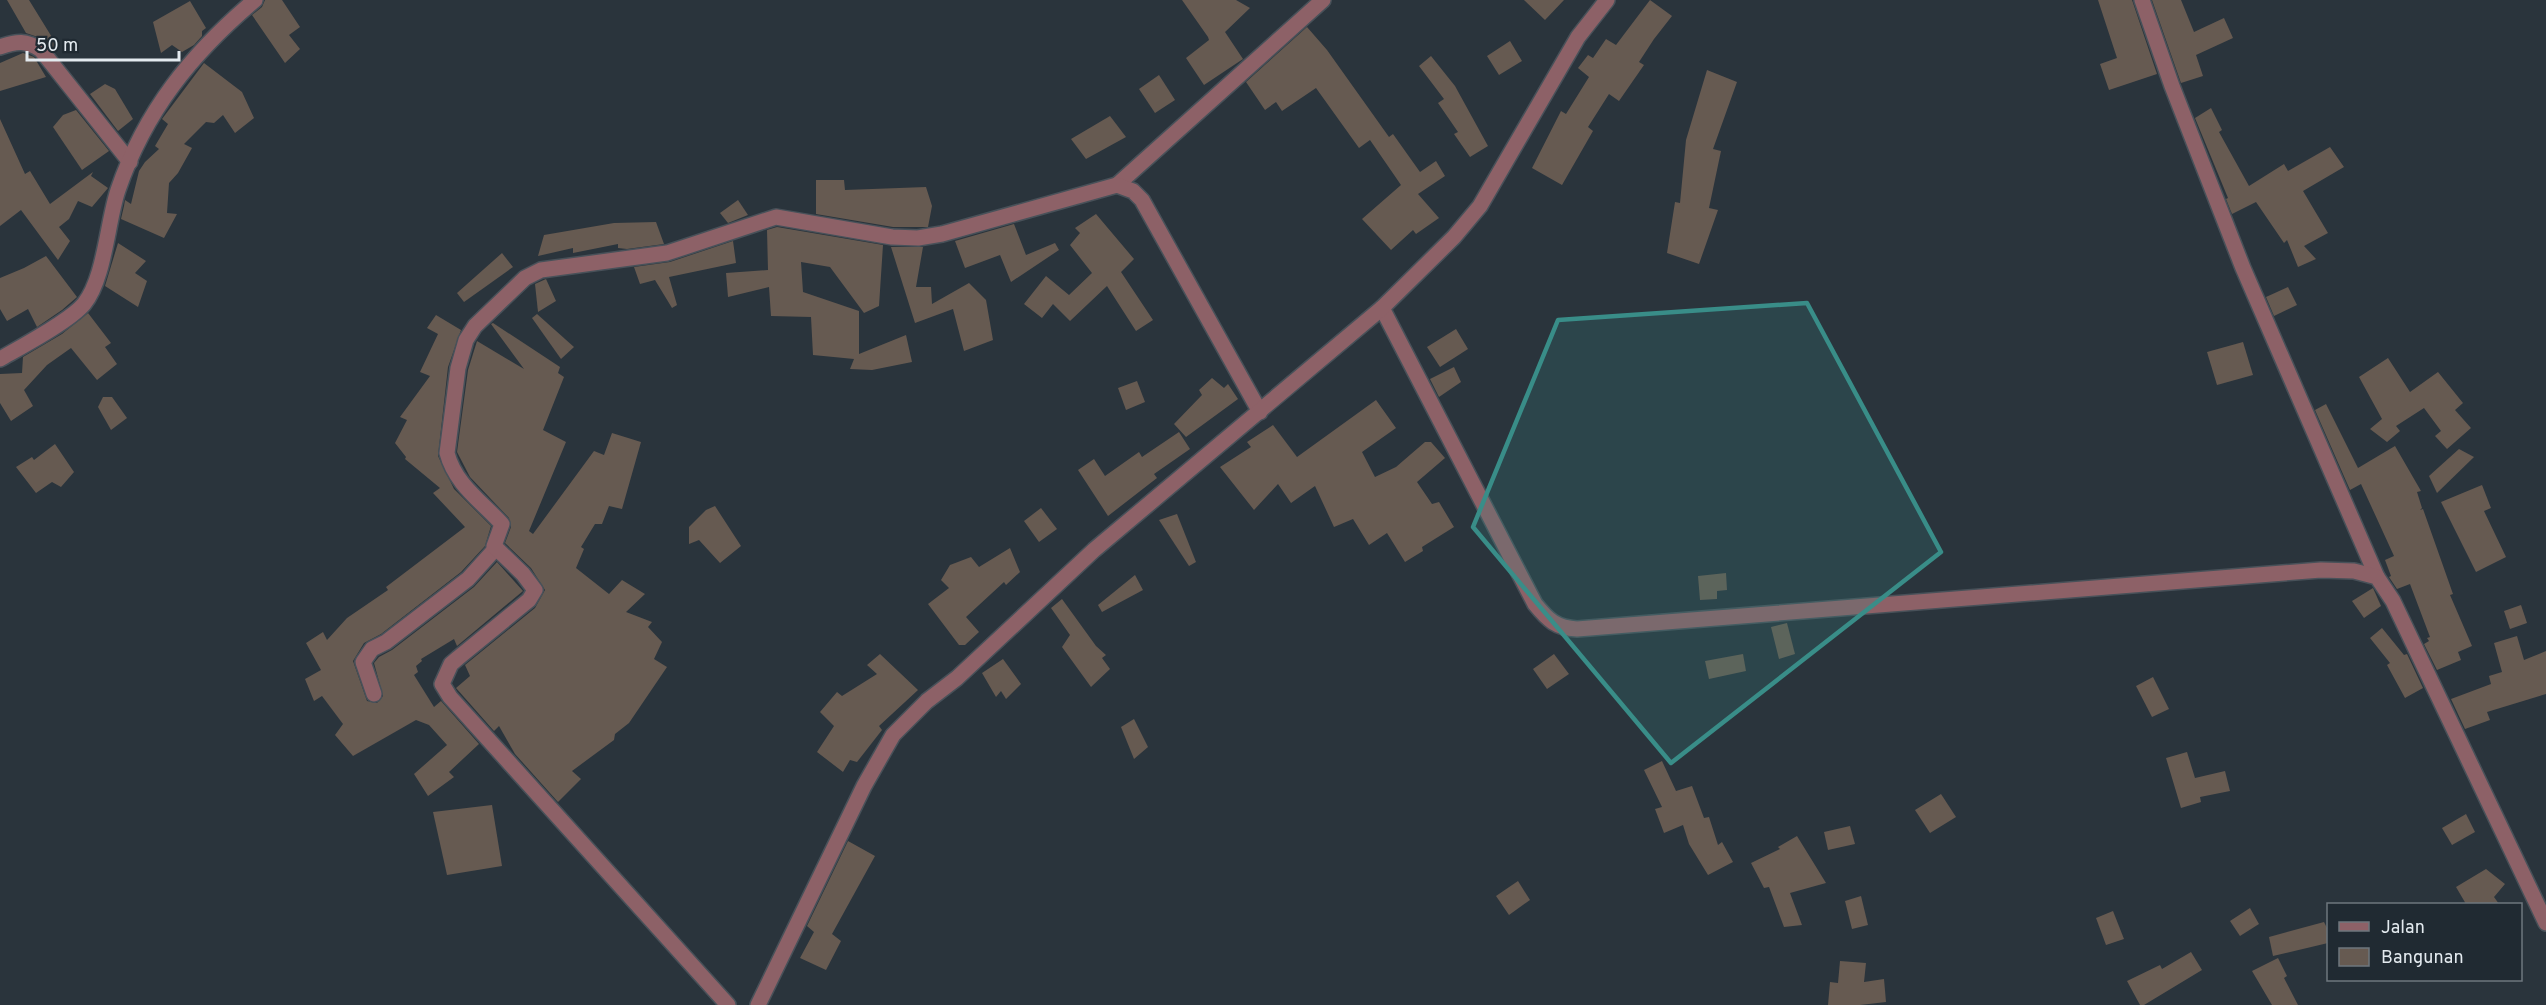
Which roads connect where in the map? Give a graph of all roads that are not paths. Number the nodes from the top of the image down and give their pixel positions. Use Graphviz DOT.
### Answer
graph roads {
  1 [pos="255,0"];
  2 [pos="1323,0"];
  3 [pos="1607,0"];
  4 [pos="2142,0"];
  5 [pos="0,47"];
  6 [pos="130,162"];
  7 [pos="1117,185"];
  8 [pos="1382,308"];
  9 [pos="0,359"];
  10 [pos="1260,412"];
  11 [pos="496,549"];
  12 [pos="2377,577"];
  13 [pos="374,694"];
  14 [pos="2546,923"];
  15 [pos="728,1005"];
  16 [pos="758,1005"];
  1 -- 6 [label="street"];
  2 -- 7 [label="street"];
  3 -- 8 [label="street"];
  4 -- 12 [label="street"];
  5 -- 6 [label="street"];
  6 -- 9 [label="street"];
  7 -- 10 [label="street"];
  7 -- 11 [label="street"];
  8 -- 10 [label="street"];
  8 -- 12 [label="street"];
  10 -- 16 [label="street"];
  11 -- 13 [label="street"];
  11 -- 15 [label="street"];
  12 -- 14 [label="street"];
}
